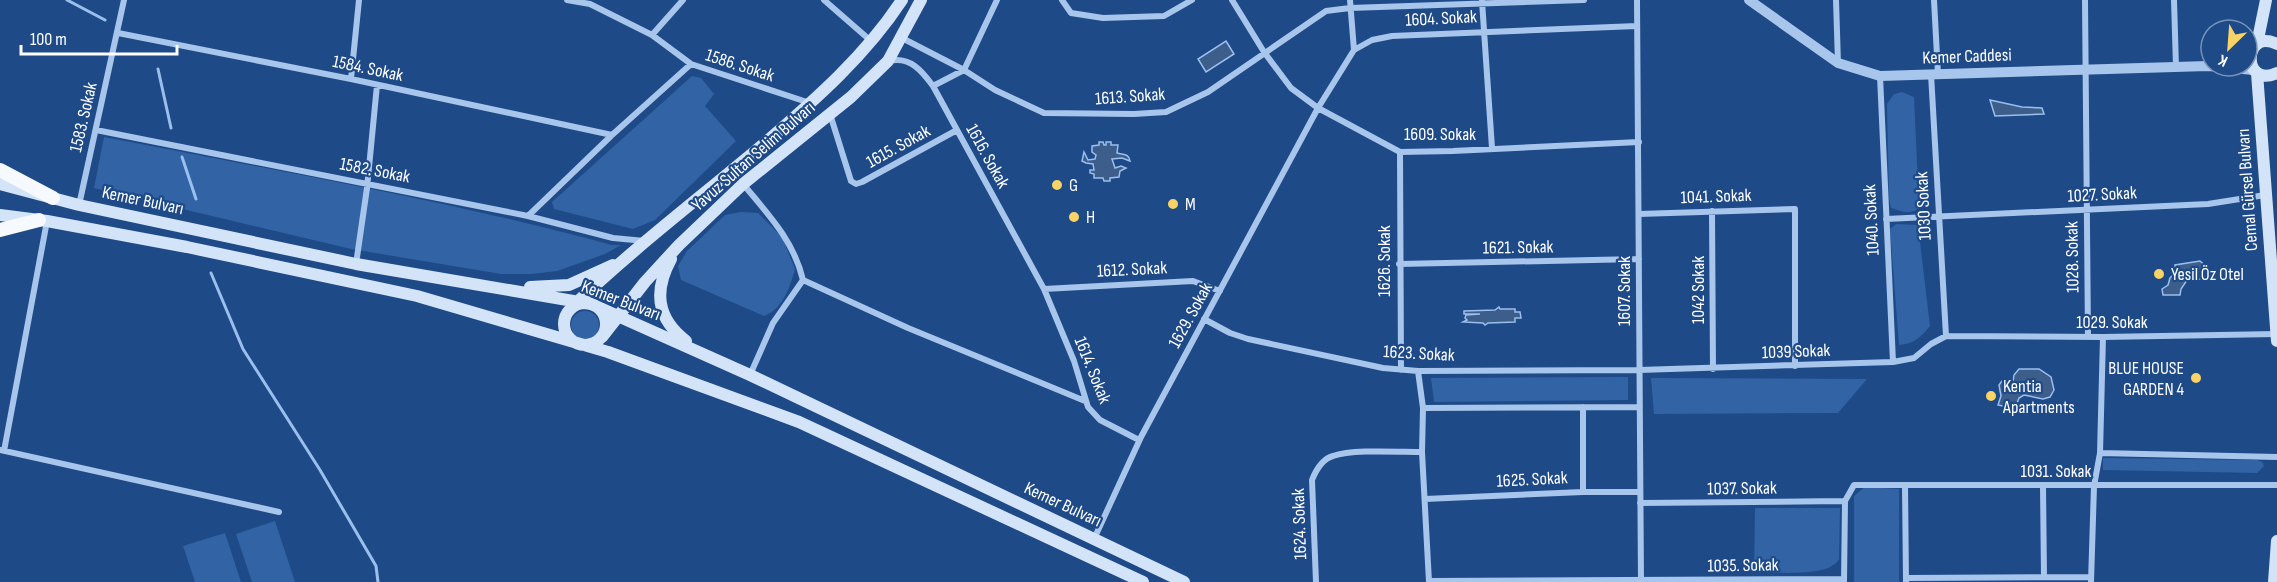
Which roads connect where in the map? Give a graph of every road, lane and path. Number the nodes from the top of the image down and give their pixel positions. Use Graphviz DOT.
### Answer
graph roads {
  1 [pos="124,0"];
  2 [pos="359,0"];
  3 [pos="567,0"];
  4 [pos="683,0"];
  5 [pos="824,0"];
  6 [pos="902,0"];
  7 [pos="921,0"];
  8 [pos="997,0"];
  9 [pos="1062,0"];
  10 [pos="1192,0"];
  11 [pos="1232,0"];
  12 [pos="1350,0"];
  13 [pos="1584,0"];
  14 [pos="1637,0"];
  15 [pos="1749,0"];
  16 [pos="1836,0"];
  17 [pos="1934,0"];
  18 [pos="2085,0"];
  19 [pos="2174,0"];
  20 [pos="2266,0"];
  21 [pos="590,2"];
  22 [pos="1482,2"];
  23 [pos="1350,8"];
  24 [pos="2259,25"];
  25 [pos="1637,26"];
  26 [pos="1485,31"];
  27 [pos="118,33"];
  28 [pos="652,35"];
  29 [pos="902,38"];
  30 [pos="872,41"];
  31 [pos="2276,41"];
  32 [pos="2259,46"];
  33 [pos="1354,50"];
  34 [pos="1264,52"];
  35 [pos="888,61"];
  36 [pos="1838,63"];
  37 [pos="691,64"];
  38 [pos="2199,66"];
  39 [pos="2176,67"];
  40 [pos="2085,69"];
  41 [pos="964,70"];
  42 [pos="2259,72"];
  43 [pos="2277,73"];
  44 [pos="1934,74"];
  45 [pos="1880,76"];
  46 [pos="2257,78"];
  47 [pos="351,79"];
  48 [pos="377,85"];
  49 [pos="933,86"];
  50 [pos="811,103"];
  51 [pos="1318,108"];
  52 [pos="830,114"];
  53 [pos="96,130"];
  54 [pos="957,130"];
  55 [pos="612,135"];
  56 [pos="1640,142"];
  57 [pos="1492,148"];
  58 [pos="1400,152"];
  59 [pos="0,170"];
  60 [pos="367,183"];
  61 [pos="0,184"];
  62 [pos="743,184"];
  63 [pos="2265,195"];
  64 [pos="53,198"];
  65 [pos="79,205"];
  66 [pos="2086,210"];
  67 [pos="1712,211"];
  68 [pos="1639,214"];
  69 [pos="0,215"];
  70 [pos="528,216"];
  71 [pos="1939,216"];
  72 [pos="1886,219"];
  73 [pos="43,221"];
  74 [pos="0,230"];
  75 [pos="648,241"];
  76 [pos="679,245"];
  77 [pos="627,258"];
  78 [pos="1639,259"];
  79 [pos="356,264"];
  80 [pos="1399,264"];
  81 [pos="803,280"];
  82 [pos="507,288"];
  83 [pos="1044,289"];
  84 [pos="1220,291"];
  85 [pos="591,304"];
  86 [pos="574,305"];
  87 [pos="618,316"];
  88 [pos="1204,320"];
  89 [pos="2277,334"];
  90 [pos="1946,336"];
  91 [pos="602,337"];
  92 [pos="2088,337"];
  93 [pos="2103,337"];
  94 [pos="2277,341"];
  95 [pos="578,344"];
  96 [pos="703,355"];
  97 [pos="1893,362"];
  98 [pos="1795,366"];
  99 [pos="1713,369"];
  100 [pos="1401,370"];
  101 [pos="1639,370"];
  102 [pos="1418,371"];
  103 [pos="750,375"];
  104 [pos="1086,401"];
  105 [pos="1583,407"];
  106 [pos="1638,407"];
  107 [pos="1423,408"];
  108 [pos="1139,440"];
  109 [pos="2,450"];
  110 [pos="1422,452"];
  111 [pos="2100,453"];
  112 [pos="2277,457"];
  113 [pos="2277,484"];
  114 [pos="1905,485"];
  115 [pos="2043,486"];
  116 [pos="2094,486"];
  117 [pos="1583,492"];
  118 [pos="1639,492"];
  119 [pos="1425,499"];
  120 [pos="1845,501"];
  121 [pos="1640,504"];
  122 [pos="279,512"];
  123 [pos="1094,539"];
  124 [pos="2277,540"];
  125 [pos="2044,577"];
  126 [pos="1906,580"];
  127 [pos="2091,580"];
  128 [pos="1844,581"];
  129 [pos="1143,582"];
  130 [pos="1185,582"];
  131 [pos="1316,582"];
  132 [pos="1429,582"];
  133 [pos="1641,582"];
  134 [pos="2274,582"];
  1 -- 27 [label="street, 1583. Sokak"];
  2 -- 47 [label="street"];
  3 -- 21 [label="street, 1586. Sokak"];
  4 -- 28 [label="street"];
  5 -- 30 [label="street"];
  6 -- 30 [label="main road, Yavuz Sultan Selim Bulvarı"];
  7 -- 29 [label="main road, Yavuz Sultan Selim Bulvarı"];
  8 -- 41 [label="street"];
  9 -- 10 [label="street"];
  11 -- 34 [label="street, 1609. Sokak"];
  12 -- 23 [label="street"];
  13 -- 22 [label="street, 1613. Sokak"];
  14 -- 25 [label="street, 1607. Sokak"];
  15 -- 36 [label="street, Kemer Caddesi"];
  16 -- 36 [label="street"];
  17 -- 44 [label="street, 1030 Sokak"];
  18 -- 40 [label="street, 1028. Sokak"];
  19 -- 39 [label="street"];
  20 -- 24 [label="main road"];
  21 -- 28 [label="street, 1586. Sokak"];
  22 -- 23 [label="street, 1613. Sokak"];
  22 -- 26 [label="street"];
  23 -- 33 [label="street"];
  23 -- 34 [label="street, 1613. Sokak"];
  25 -- 26 [label="street, 1604. Sokak"];
  25 -- 56 [label="street, 1607. Sokak"];
  26 -- 33 [label="street, 1604. Sokak"];
  26 -- 57 [label="street"];
  27 -- 47 [label="street, 1584. Sokak"];
  27 -- 53 [label="street, 1583. Sokak"];
  28 -- 37 [label="street, 1586. Sokak"];
  29 -- 35 [label="main road, Yavuz Sultan Selim Bulvarı"];
  29 -- 41 [label="street, 1613. Sokak"];
  30 -- 50 [label="main road, Yavuz Sultan Selim Bulvarı"];
  31 -- 32 [label="main road"];
  33 -- 51 [label="street"];
  34 -- 41 [label="street, 1613. Sokak"];
  34 -- 51 [label="street, 1609. Sokak"];
  35 -- 49 [label="street, 1616. Sokak"];
  35 -- 52 [label="main road, Yavuz Sultan Selim Bulvarı"];
  36 -- 45 [label="street, Kemer Caddesi"];
  37 -- 50 [label="street, 1586. Sokak"];
  37 -- 55 [label="street"];
  38 -- 39 [label="street, Kemer Caddesi"];
  39 -- 40 [label="street, Kemer Caddesi"];
  40 -- 44 [label="street, Kemer Caddesi"];
  40 -- 66 [label="street, 1028. Sokak"];
  41 -- 49 [label="street"];
  42 -- 43 [label="main road"];
  44 -- 45 [label="street, Kemer Caddesi"];
  44 -- 71 [label="street, 1030 Sokak"];
  45 -- 72 [label="street, 1040. Sokak"];
  46 -- 63 [label="main road, Cemal Gürsel Bulvarı"];
  47 -- 48 [label="street, 1584. Sokak"];
  48 -- 55 [label="street, 1584. Sokak"];
  48 -- 60 [label="street"];
  49 -- 54 [label="street, 1616. Sokak"];
  50 -- 75 [label="main road, Yavuz Sultan Selim Bulvarı"];
  51 -- 58 [label="street, 1609. Sokak"];
  51 -- 84 [label="street, 1629. Sokak"];
  52 -- 54 [label="street, 1615. Sokak"];
  52 -- 62 [label="main road, Yavuz Sultan Selim Bulvarı"];
  53 -- 60 [label="street, 1582. Sokak"];
  53 -- 65 [label="street, 1583. Sokak"];
  54 -- 83 [label="street, 1616. Sokak"];
  55 -- 70 [label="street"];
  56 -- 57 [label="street, 1609. Sokak"];
  56 -- 68 [label="street, 1607. Sokak"];
  57 -- 58 [label="street, 1609. Sokak"];
  58 -- 80 [label="street, 1626. Sokak"];
  59 -- 64 [label="highway"];
  60 -- 70 [label="street, 1582. Sokak"];
  60 -- 79 [label="street"];
  61 -- 64 [label="main road, Kemer Bulvarı"];
  62 -- 76 [label="main road, Yavuz Sultan Selim Bulvarı"];
  62 -- 81 [label="street"];
  63 -- 66 [label="street, 1027. Sokak"];
  63 -- 89 [label="main road, Cemal Gürsel Bulvarı"];
  64 -- 65 [label="main road, Kemer Bulvarı"];
  65 -- 79 [label="main road, Kemer Bulvarı"];
  66 -- 71 [label="street, 1027. Sokak"];
  66 -- 92 [label="street, 1028. Sokak"];
  67 -- 68 [label="street, 1041. Sokak"];
  67 -- 98 [label="street, 1041. Sokak"];
  67 -- 99 [label="street, 1042 Sokak"];
  68 -- 78 [label="street, 1607. Sokak"];
  69 -- 73 [label="main road, Kemer Bulvarı"];
  70 -- 75 [label="street, 1582. Sokak"];
  71 -- 72 [label="street, 1027. Sokak"];
  71 -- 90 [label="street, 1030 Sokak"];
  72 -- 97 [label="street, 1040. Sokak"];
  73 -- 74 [label="highway"];
  73 -- 95 [label="main road, Kemer Bulvarı"];
  73 -- 109 [label="street"];
  75 -- 77 [label="main road, Yavuz Sultan Selim Bulvarı"];
  76 -- 87 [label="main road, Yavuz Sultan Selim Bulvarı"];
  76 -- 96 [label="main road"];
  77 -- 82 [label="main road"];
  77 -- 86 [label="main road, Yavuz Sultan Selim Bulvarı"];
  78 -- 80 [label="street, 1621. Sokak"];
  78 -- 101 [label="street, 1607. Sokak"];
  79 -- 82 [label="main road, Kemer Bulvarı"];
  80 -- 100 [label="street, 1626. Sokak"];
  81 -- 103 [label="street"];
  81 -- 104 [label="street"];
  82 -- 86 [label="main road, Kemer Bulvarı"];
  83 -- 84 [label="street, 1612. Sokak"];
  83 -- 104 [label="street, 1614. Sokak"];
  84 -- 88 [label="street, 1629. Sokak"];
  85 -- 86 [label="main road, Kemer Bulvarı"];
  85 -- 87 [label="main road, Kemer Bulvarı"];
  85 -- 91 [label="main road"];
  86 -- 95 [label="main road"];
  87 -- 91 [label="main road, Yavuz Sultan Selim Bulvarı"];
  87 -- 96 [label="main road, Kemer Bulvarı"];
  88 -- 100 [label="street, 1623. Sokak"];
  88 -- 108 [label="street, 1629. Sokak"];
  89 -- 93 [label="street, 1029. Sokak"];
  89 -- 94 [label="main road, Cemal Gürsel Bulvarı"];
  90 -- 92 [label="street, 1029. Sokak"];
  90 -- 97 [label="street, 1039 Sokak"];
  91 -- 95 [label="main road"];
  92 -- 93 [label="street, 1029. Sokak"];
  93 -- 111 [label="street"];
  95 -- 129 [label="main road, Kemer Bulvarı"];
  96 -- 103 [label="main road, Kemer Bulvarı"];
  97 -- 98 [label="street, 1039 Sokak"];
  98 -- 99 [label="street, 1039 Sokak"];
  99 -- 101 [label="street, 1039 Sokak"];
  100 -- 102 [label="street, 1623. Sokak"];
  101 -- 102 [label="street, 1623. Sokak"];
  101 -- 106 [label="street, 1607. Sokak"];
  102 -- 107 [label="street"];
  103 -- 123 [label="main road, Kemer Bulvarı"];
  104 -- 108 [label="street, 1614. Sokak"];
  105 -- 106 [label="street"];
  105 -- 107 [label="street"];
  105 -- 117 [label="street"];
  106 -- 118 [label="street, 1607. Sokak"];
  107 -- 110 [label="street"];
  108 -- 123 [label="street, 1629. Sokak"];
  109 -- 122 [label="street"];
  110 -- 119 [label="street"];
  110 -- 131 [label="street, 1624. Sokak"];
  111 -- 112 [label="street"];
  111 -- 116 [label="street"];
  113 -- 116 [label="street, 1031. Sokak"];
  114 -- 115 [label="street, 1031. Sokak"];
  114 -- 120 [label="street, 1031. Sokak"];
  114 -- 126 [label="street"];
  115 -- 116 [label="street, 1031. Sokak"];
  115 -- 125 [label="street"];
  116 -- 127 [label="street"];
  117 -- 118 [label="street, 1625. Sokak"];
  117 -- 119 [label="street, 1625. Sokak"];
  118 -- 121 [label="street, 1607. Sokak"];
  119 -- 132 [label="street"];
  120 -- 121 [label="street, 1037. Sokak"];
  120 -- 128 [label="street"];
  121 -- 133 [label="street, 1607. Sokak"];
  123 -- 130 [label="main road, Kemer Bulvarı"];
  124 -- 134 [label="main road"];
  125 -- 126 [label="street"];
  125 -- 127 [label="street"];
  128 -- 133 [label="street, 1035. Sokak"];
  132 -- 133 [label="street, 1035. Sokak"];
}
